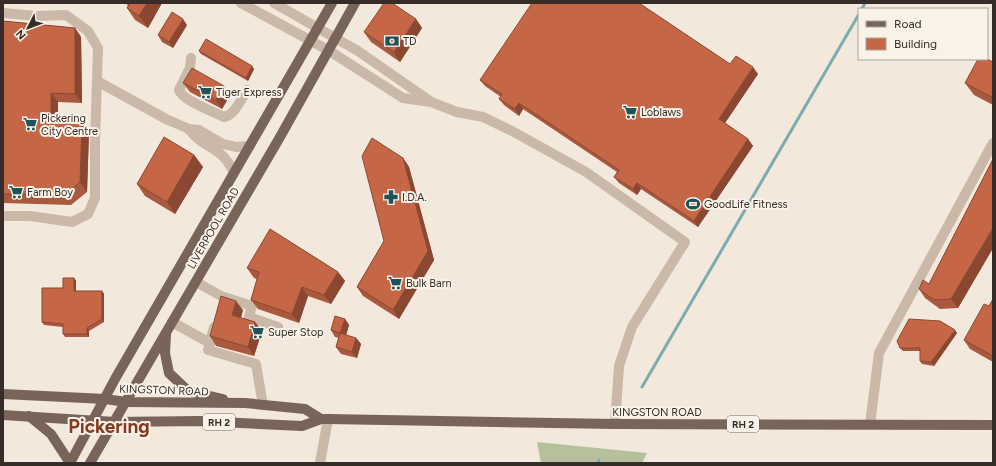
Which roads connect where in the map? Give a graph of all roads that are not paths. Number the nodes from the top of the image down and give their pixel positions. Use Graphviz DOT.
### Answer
graph roads {
  1 [pos="241,3"];
  2 [pos="274,3"];
  3 [pos="332,3"];
  4 [pos="355,3"];
  5 [pos="3,13"];
  6 [pos="317,28"];
  7 [pos="336,38"];
  8 [pos="311,41"];
  9 [pos="328,50"];
  10 [pos="191,58"];
  11 [pos="97,81"];
  12 [pos="247,90"];
  13 [pos="432,102"];
  14 [pos="189,129"];
  15 [pos="993,143"];
  16 [pos="250,146"];
  17 [pos="234,173"];
  18 [pos="3,216"];
  19 [pos="196,282"];
  20 [pos="216,320"];
  21 [pos="172,322"];
  22 [pos="278,327"];
  23 [pos="166,332"];
  24 [pos="210,343"];
  25 [pos="3,394"];
  26 [pos="105,399"];
  27 [pos="126,402"];
  28 [pos="245,403"];
  29 [pos="263,405"];
  30 [pos="3,415"];
  31 [pos="29,416"];
  32 [pos="325,419"];
  33 [pos="94,420"];
  34 [pos="114,422"];
  35 [pos="615,424"];
  36 [pos="870,424"];
  37 [pos="993,425"];
  38 [pos="70,463"];
  39 [pos="90,463"];
  40 [pos="320,463"];
  1 -- 8 [label="street"];
  2 -- 6 [label="street"];
  3 -- 6 [label="main road, LIVERPOOL ROAD"];
  4 -- 7 [label="main road, LIVERPOOL ROAD"];
  5 -- 11 [label="street"];
  6 -- 7 [label="street"];
  6 -- 8 [label="main road, LIVERPOOL ROAD"];
  7 -- 9 [label="main road, LIVERPOOL ROAD"];
  7 -- 13 [label="street"];
  8 -- 9 [label="street"];
  8 -- 16 [label="main road, LIVERPOOL ROAD"];
  9 -- 13 [label="street"];
  9 -- 19 [label="main road, LIVERPOOL ROAD"];
  10 -- 12 [label="street"];
  11 -- 14 [label="street"];
  11 -- 18 [label="street"];
  13 -- 35 [label="street"];
  14 -- 16 [label="street"];
  14 -- 17 [label="street"];
  15 -- 36 [label="street"];
  16 -- 17 [label="main road, LIVERPOOL ROAD"];
  17 -- 26 [label="main road, LIVERPOOL ROAD"];
  19 -- 21 [label="main road, LIVERPOOL ROAD"];
  19 -- 22 [label="street"];
  20 -- 24 [label="street"];
  21 -- 23 [label="main road, LIVERPOOL ROAD"];
  21 -- 24 [label="street"];
  23 -- 27 [label="main road, LIVERPOOL ROAD"];
  23 -- 28 [label="main road"];
  24 -- 29 [label="street"];
  25 -- 26 [label="main road, KINGSTON ROAD / RH 2"];
  26 -- 27 [label="main road, KINGSTON ROAD / RH 2"];
  26 -- 33 [label="main road, LIVERPOOL ROAD"];
  27 -- 28 [label="main road, KINGSTON ROAD / RH 2"];
  27 -- 34 [label="main road, LIVERPOOL ROAD"];
  28 -- 29 [label="main road, KINGSTON ROAD / RH 2"];
  29 -- 32 [label="main road, KINGSTON ROAD / RH 2"];
  30 -- 31 [label="main road, KINGSTON ROAD / RH 2"];
  31 -- 33 [label="main road, KINGSTON ROAD / RH 2"];
  31 -- 38 [label="main road"];
  32 -- 34 [label="main road, KINGSTON ROAD / RH 2"];
  32 -- 35 [label="main road, KINGSTON ROAD / RH 2"];
  32 -- 40 [label="street"];
  33 -- 34 [label="main road, KINGSTON ROAD / RH 2"];
  33 -- 38 [label="main road, LIVERPOOL ROAD"];
  34 -- 39 [label="main road, LIVERPOOL ROAD"];
  35 -- 36 [label="main road, KINGSTON ROAD / RH 2"];
  36 -- 37 [label="main road, KINGSTON ROAD / RH 2"];
}
